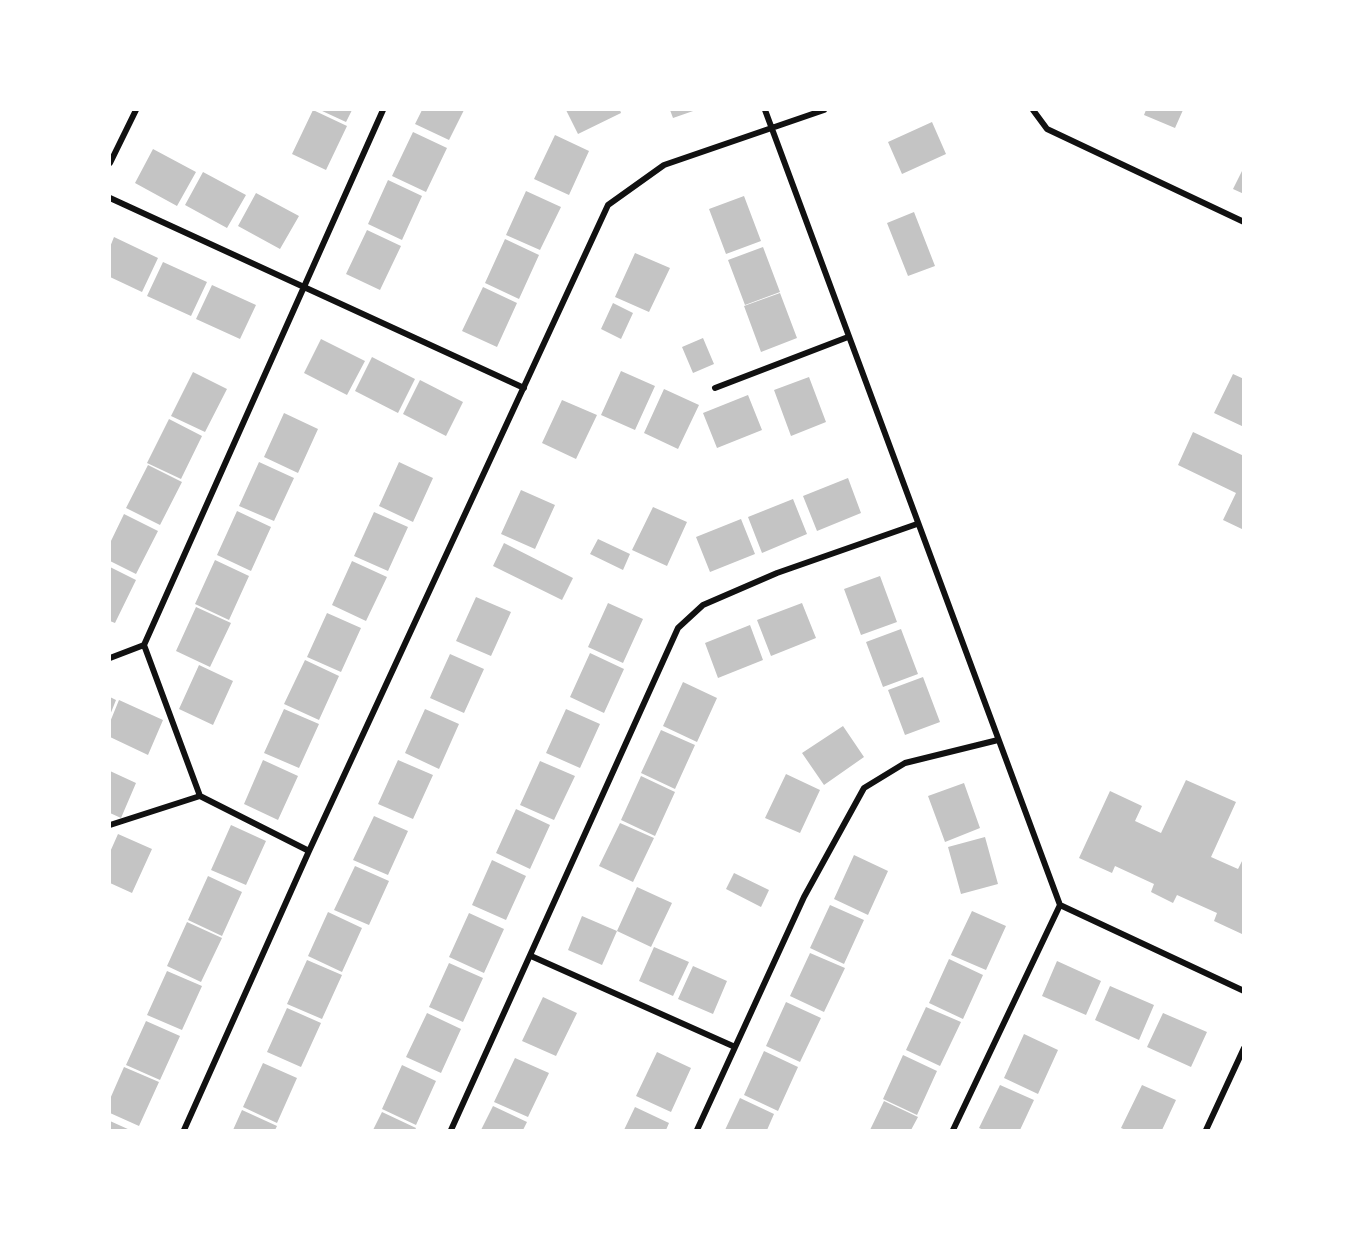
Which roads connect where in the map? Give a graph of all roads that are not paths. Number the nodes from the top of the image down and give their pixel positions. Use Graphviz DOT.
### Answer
graph roads {
  1 [pos="135,110"];
  2 [pos="383,110"];
  3 [pos="765,110"];
  4 [pos="824,110"];
  5 [pos="1033,110"];
  6 [pos="772,129"];
  7 [pos="110,162"];
  8 [pos="110,198"];
  9 [pos="1244,222"];
  10 [pos="303,287"];
  11 [pos="848,337"];
  12 [pos="524,388"];
  13 [pos="715,388"];
  14 [pos="917,524"];
  15 [pos="144,645"];
  16 [pos="110,658"];
  17 [pos="998,740"];
  18 [pos="200,796"];
  19 [pos="110,825"];
  20 [pos="309,851"];
  21 [pos="1060,905"];
  22 [pos="531,956"];
  23 [pos="1244,990"];
  24 [pos="735,1047"];
  25 [pos="1244,1048"];
  26 [pos="184,1131"];
  27 [pos="451,1131"];
  28 [pos="697,1131"];
  29 [pos="953,1131"];
  30 [pos="1206,1131"];
  1 -- 7 [label="street"];
  2 -- 10 [label="street"];
  3 -- 6 [label="street"];
  4 -- 6 [label="street"];
  5 -- 9 [label="street"];
  6 -- 11 [label="street"];
  6 -- 12 [label="street"];
  8 -- 10 [label="street"];
  10 -- 12 [label="street"];
  10 -- 15 [label="street"];
  11 -- 13 [label="street"];
  11 -- 14 [label="street"];
  12 -- 20 [label="street"];
  14 -- 17 [label="street"];
  14 -- 22 [label="street"];
  15 -- 16 [label="street"];
  15 -- 18 [label="street"];
  17 -- 21 [label="street"];
  17 -- 24 [label="street"];
  18 -- 19 [label="street"];
  18 -- 20 [label="street"];
  20 -- 26 [label="street"];
  21 -- 23 [label="street"];
  21 -- 29 [label="street"];
  22 -- 24 [label="street"];
  22 -- 27 [label="street"];
  24 -- 28 [label="street"];
  25 -- 30 [label="street"];
}
